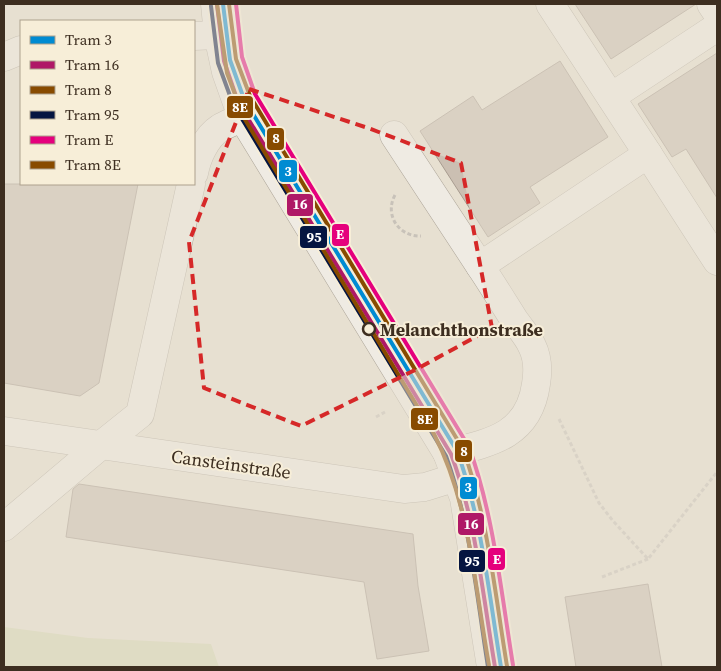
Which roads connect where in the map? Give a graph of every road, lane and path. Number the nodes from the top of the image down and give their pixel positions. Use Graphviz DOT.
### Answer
graph roads {
  1 [pos="215,4"];
  2 [pos="550,4"];
  3 [pos="711,4"];
  4 [pos="717,13"];
  5 [pos="717,27"];
  6 [pos="206,36"];
  7 [pos="20,50"];
  8 [pos="4,57"];
  9 [pos="611,96"];
  10 [pos="242,117"];
  11 [pos="394,135"];
  12 [pos="648,154"];
  13 [pos="195,168"];
  14 [pos="191,185"];
  15 [pos="717,261"];
  16 [pos="480,266"];
  17 [pos="535,394"];
  18 [pos="4,431"];
  19 [pos="100,446"];
  20 [pos="452,465"];
  21 [pos="717,472"];
  22 [pos="4,527"];
  23 [pos="648,559"];
  24 [pos="602,577"];
  25 [pos="491,667"];
  1 -- 6 [label="street"];
  2 -- 9 [label="street"];
  3 -- 4 [label="street"];
  5 -- 9 [label="street"];
  6 -- 10 [label="street"];
  7 -- 8 [label="street"];
  9 -- 12 [label="street"];
  10 -- 13 [label="street"];
  10 -- 20 [label="street"];
  11 -- 16 [label="street"];
  12 -- 15 [label="street"];
  12 -- 16 [label="street"];
  14 -- 19 [label="street"];
  16 -- 17 [label="street"];
  17 -- 20 [label="street, Cansteinstraße"];
  17 -- 23 [label="path"];
  18 -- 19 [label="street, Cansteinstraße"];
  19 -- 20 [label="street, Cansteinstraße"];
  19 -- 22 [label="street"];
  20 -- 25 [label="street"];
  21 -- 23 [label="path"];
  23 -- 24 [label="path"];
}
